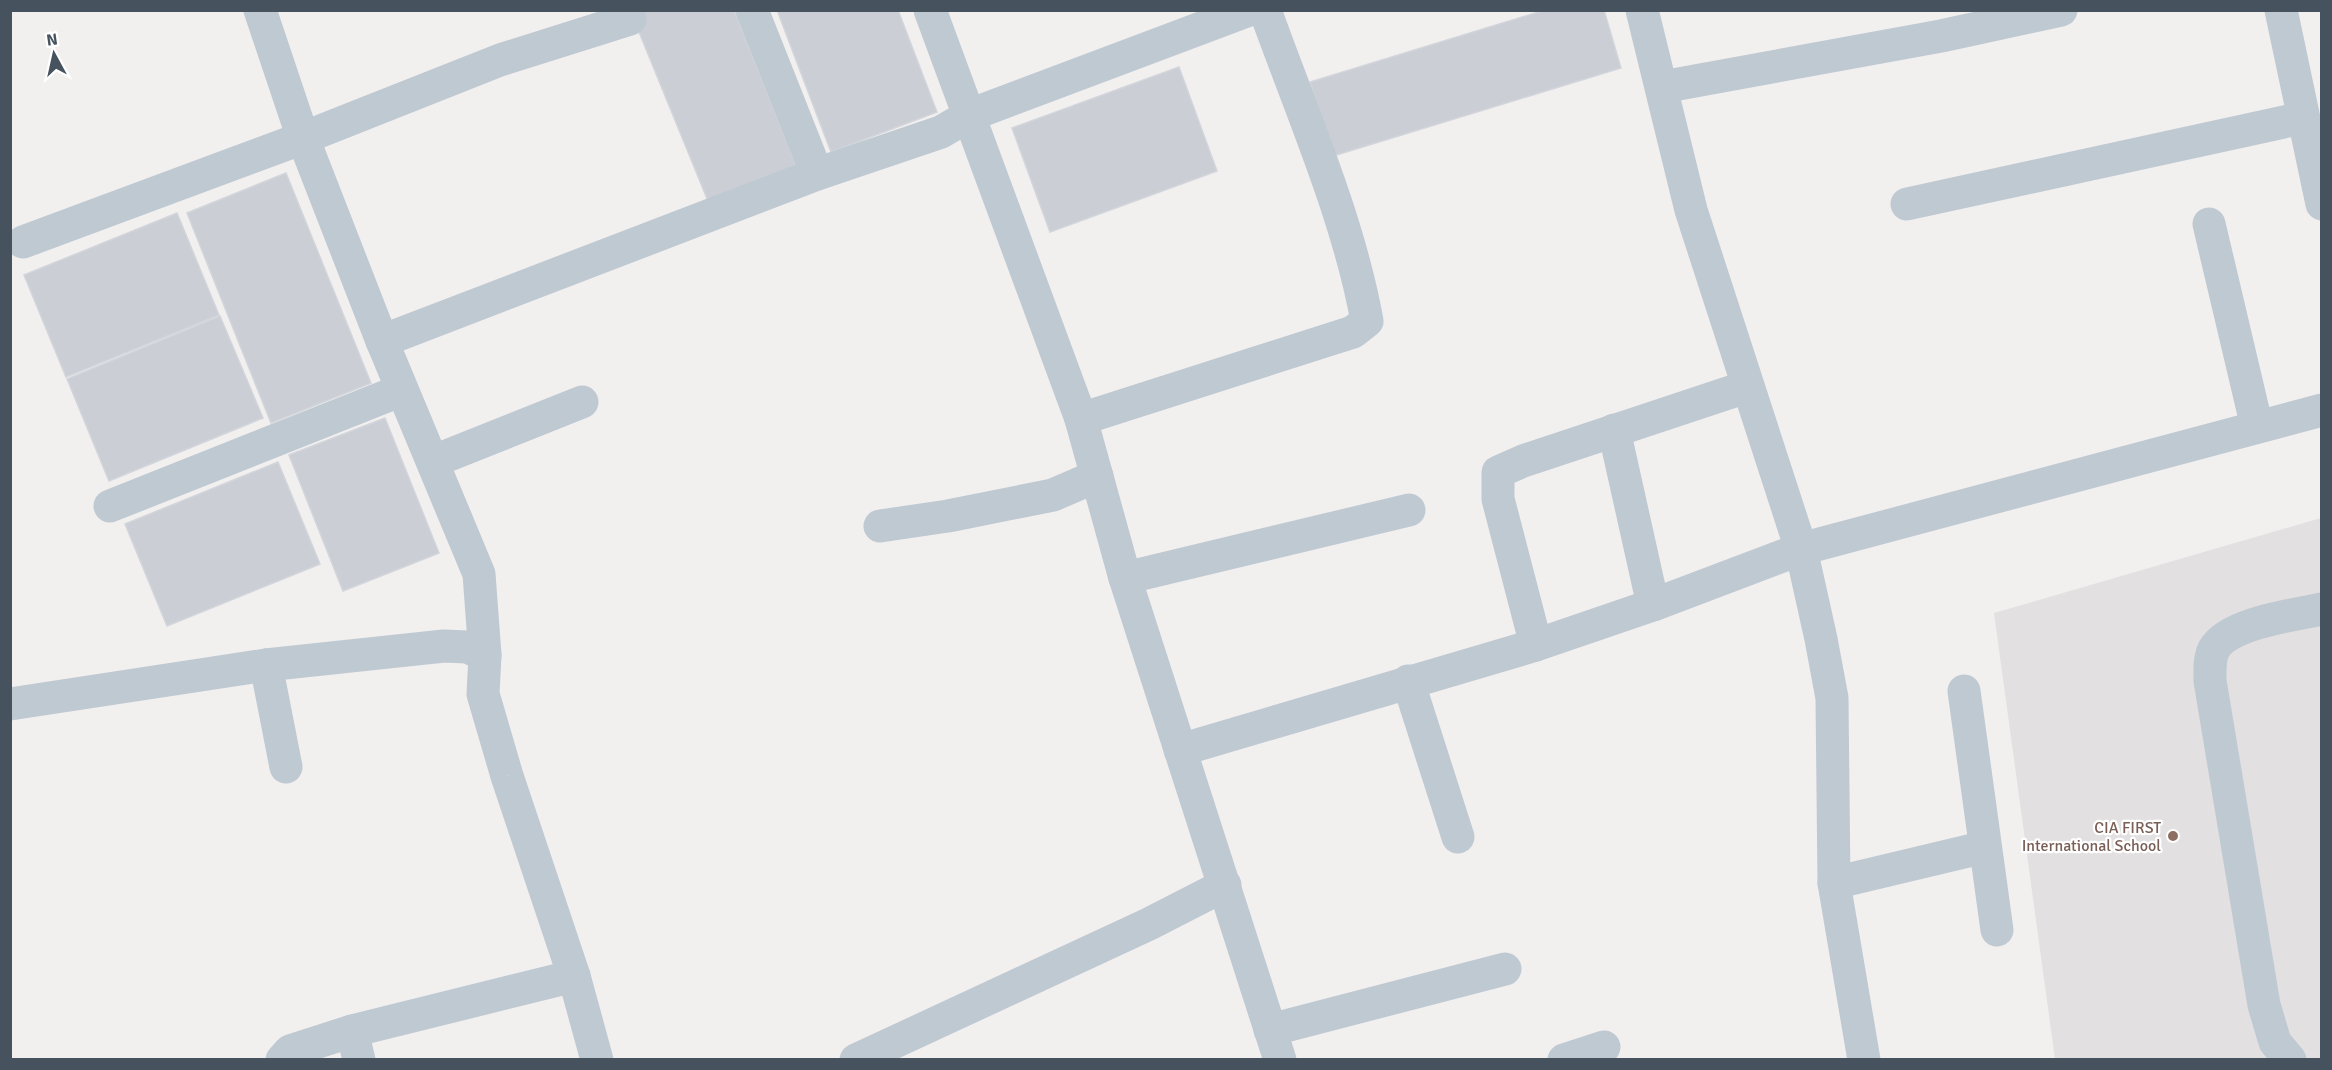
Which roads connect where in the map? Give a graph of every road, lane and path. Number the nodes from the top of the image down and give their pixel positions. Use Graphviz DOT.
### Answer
graph roads {
  1 [pos="260,10"];
  2 [pos="752,10"];
  3 [pos="930,10"];
  4 [pos="1249,10"];
  5 [pos="1265,10"];
  6 [pos="1642,10"];
  7 [pos="2061,10"];
  8 [pos="2281,10"];
  9 [pos="630,20"];
  10 [pos="1662,87"];
  11 [pos="970,115"];
  12 [pos="2302,118"];
  13 [pos="303,138"];
  14 [pos="817,174"];
  15 [pos="2320,188"];
  16 [pos="1907,204"];
  17 [pos="2209,224"];
  18 [pos="23,242"];
  19 [pos="382,341"];
  20 [pos="1746,387"];
  21 [pos="402,390"];
  22 [pos="582,402"];
  23 [pos="2322,410"];
  24 [pos="1081,419"];
  25 [pos="2257,427"];
  26 [pos="1614,430"];
  27 [pos="434,461"];
  28 [pos="1097,476"];
  29 [pos="110,506"];
  30 [pos="1409,510"];
  31 [pos="880,526"];
  32 [pos="1801,549"];
  33 [pos="1125,578"];
  34 [pos="1653,605"];
  35 [pos="2322,609"];
  36 [pos="1536,645"];
  37 [pos="485,655"];
  38 [pos="266,666"];
  39 [pos="1408,681"];
  40 [pos="1964,691"];
  41 [pos="10,704"];
  42 [pos="1180,750"];
  43 [pos="286,766"];
  44 [pos="1458,837"];
  45 [pos="1985,847"];
  46 [pos="1834,883"];
  47 [pos="1225,885"];
  48 [pos="1997,930"];
  49 [pos="1505,969"];
  50 [pos="574,976"];
  51 [pos="356,1045"];
  52 [pos="1275,1045"];
  53 [pos="1604,1047"];
  54 [pos="282,1059"];
  55 [pos="597,1059"];
  56 [pos="856,1059"];
  57 [pos="1564,1059"];
  58 [pos="1864,1059"];
  59 [pos="2290,1059"];
  1 -- 13 [label="street"];
  2 -- 14 [label="street"];
  3 -- 11 [label="street"];
  4 -- 11 [label="street"];
  5 -- 24 [label="street"];
  6 -- 10 [label="street"];
  7 -- 10 [label="street"];
  8 -- 12 [label="street"];
  9 -- 13 [label="street"];
  10 -- 20 [label="street"];
  11 -- 14 [label="street"];
  11 -- 24 [label="street"];
  12 -- 15 [label="street"];
  12 -- 16 [label="street"];
  13 -- 18 [label="street"];
  13 -- 19 [label="street"];
  14 -- 19 [label="street"];
  17 -- 25 [label="street"];
  19 -- 21 [label="street"];
  20 -- 26 [label="street"];
  20 -- 32 [label="street"];
  21 -- 27 [label="street"];
  21 -- 29 [label="street"];
  22 -- 27 [label="street"];
  23 -- 25 [label="street"];
  24 -- 28 [label="street"];
  25 -- 32 [label="street"];
  26 -- 34 [label="street"];
  26 -- 36 [label="street"];
  27 -- 37 [label="street"];
  28 -- 31 [label="street"];
  28 -- 33 [label="street"];
  30 -- 33 [label="street"];
  32 -- 34 [label="street"];
  32 -- 46 [label="street"];
  33 -- 42 [label="street"];
  34 -- 36 [label="street"];
  35 -- 59 [label="street"];
  36 -- 39 [label="street"];
  37 -- 38 [label="street"];
  37 -- 50 [label="street"];
  38 -- 41 [label="street"];
  38 -- 43 [label="street"];
  39 -- 42 [label="street"];
  39 -- 44 [label="street"];
  40 -- 45 [label="street"];
  42 -- 47 [label="street"];
  45 -- 46 [label="street"];
  45 -- 48 [label="street"];
  46 -- 58 [label="street"];
  47 -- 52 [label="street"];
  47 -- 56 [label="street"];
  49 -- 52 [label="street"];
  50 -- 51 [label="street"];
  50 -- 55 [label="street"];
  51 -- 54 [label="street"];
  53 -- 57 [label="street"];
}
